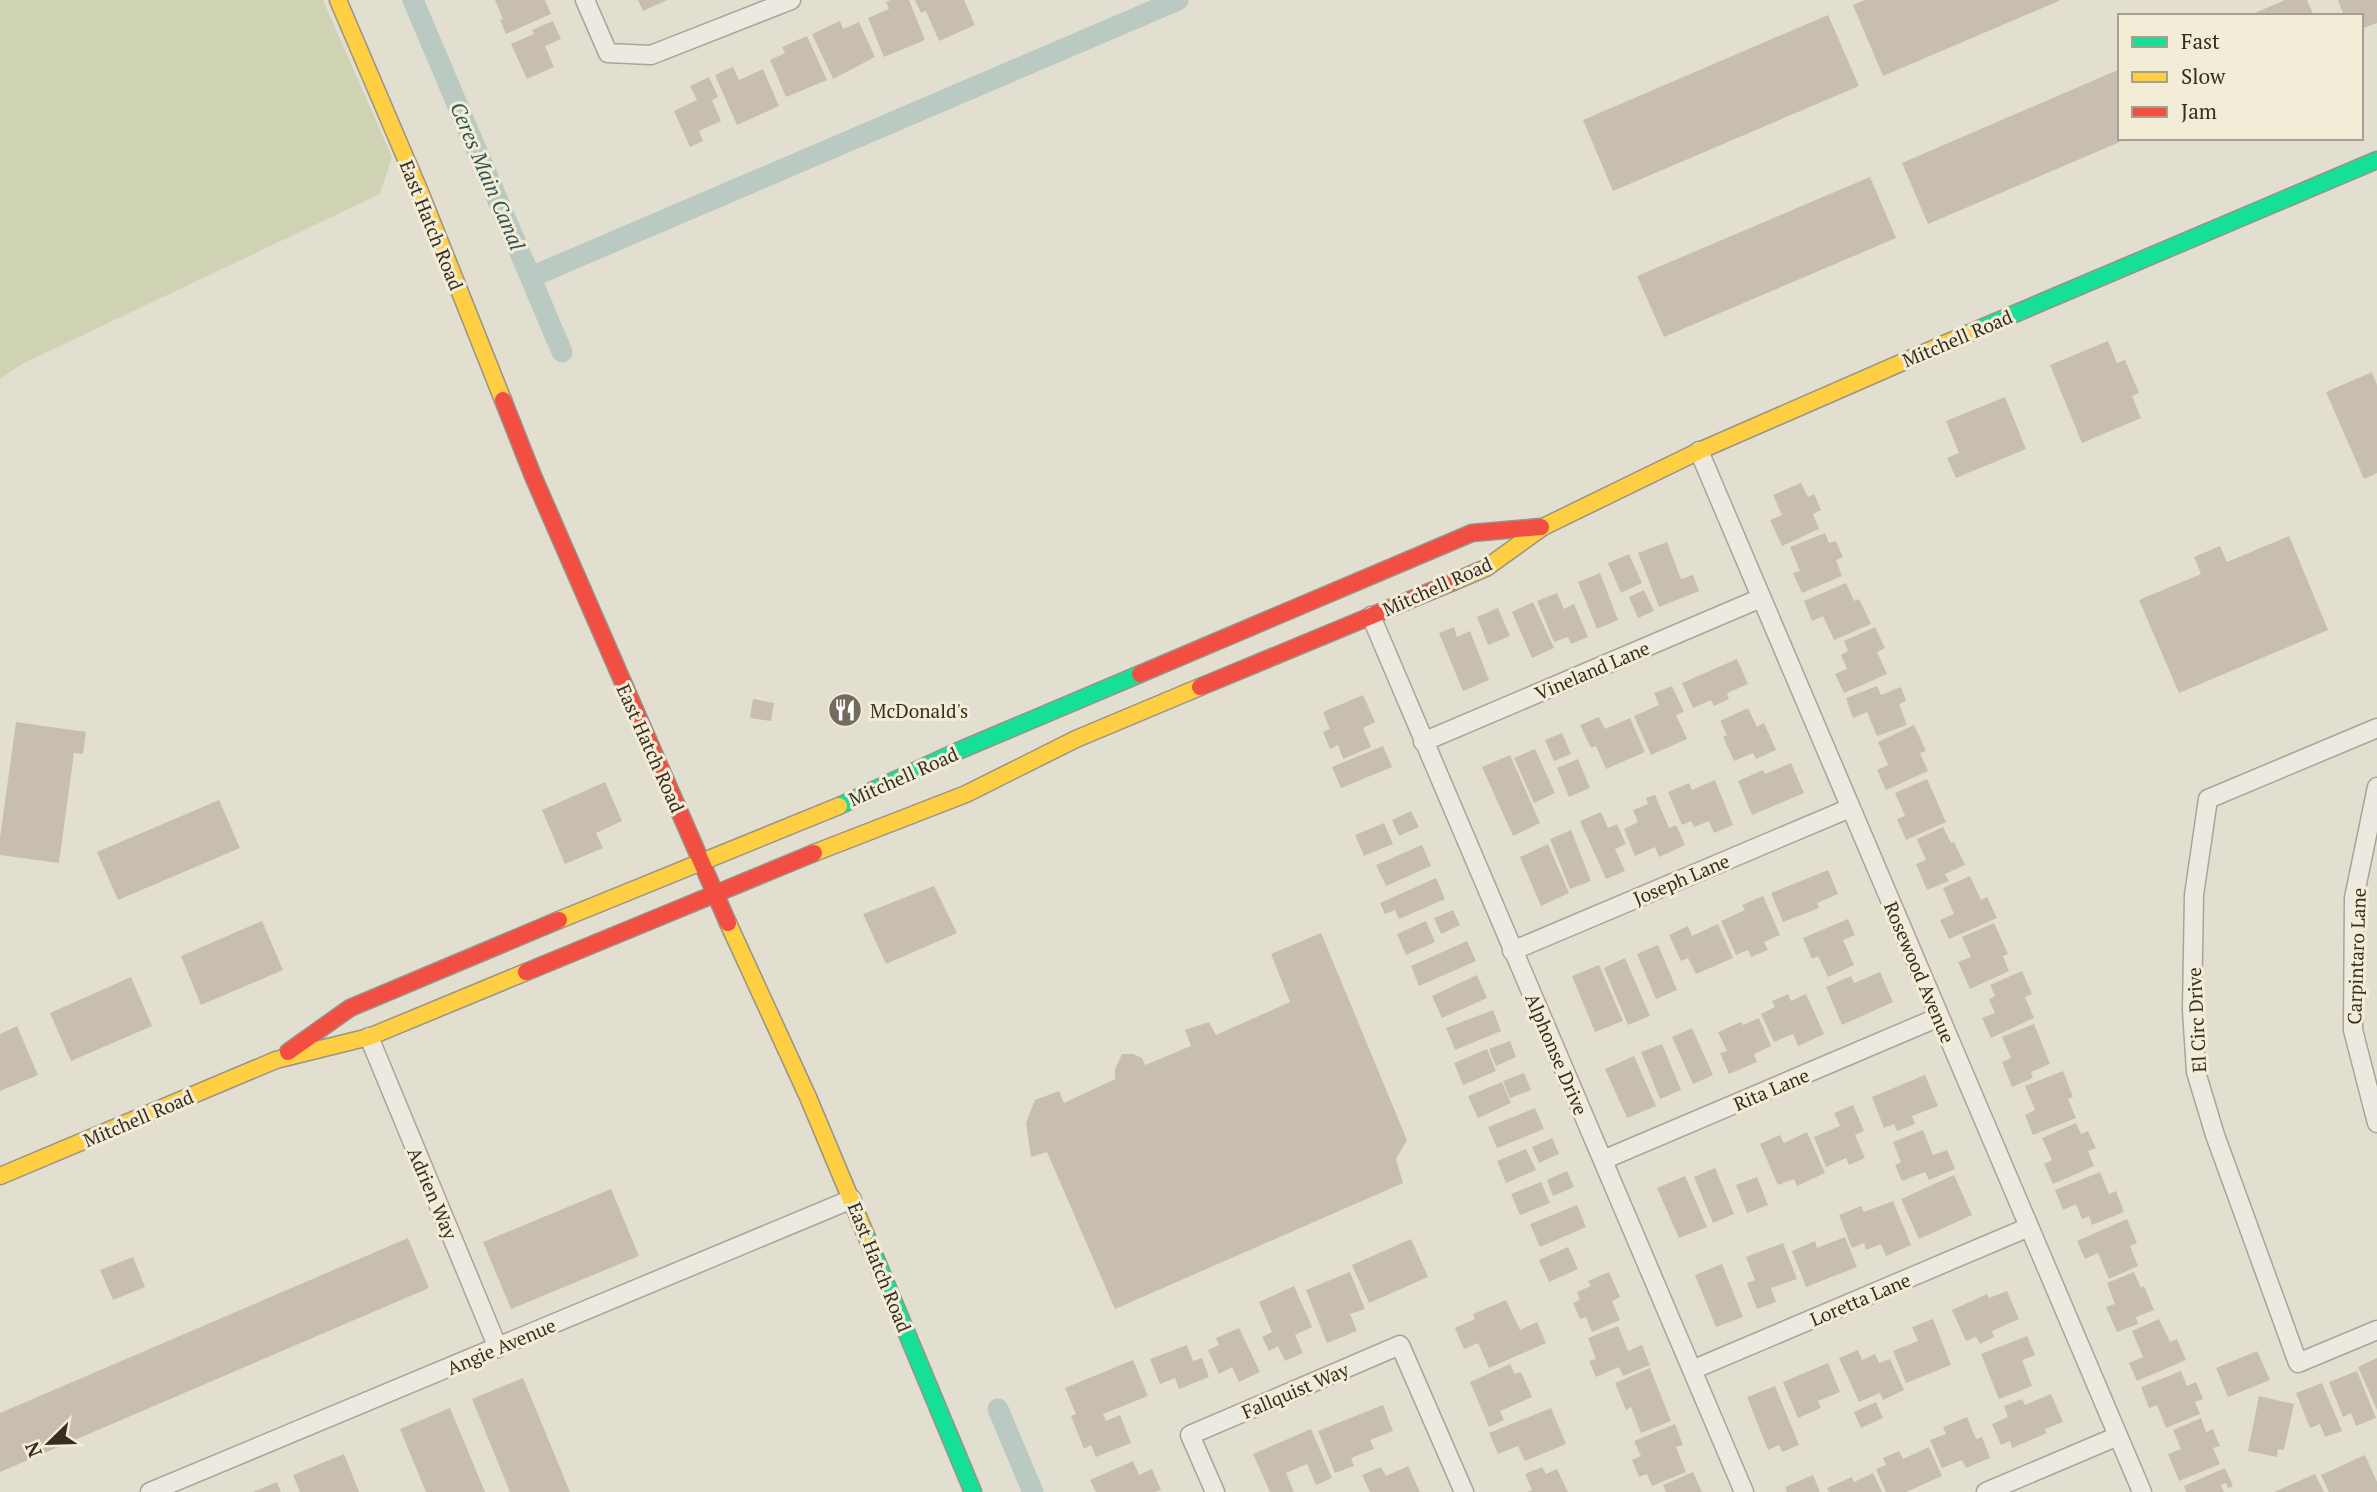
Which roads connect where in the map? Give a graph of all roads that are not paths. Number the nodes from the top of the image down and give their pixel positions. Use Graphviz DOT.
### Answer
graph roads {
  1 [pos="338,0"];
  2 [pos="585,0"];
  3 [pos="791,0"];
  4 [pos="2377,160"];
  5 [pos="1699,452"];
  6 [pos="1543,527"];
  7 [pos="1761,598"];
  8 [pos="1371,616"];
  9 [pos="2377,728"];
  10 [pos="1423,742"];
  11 [pos="2377,787"];
  12 [pos="1850,808"];
  13 [pos="700,862"];
  14 [pos="716,892"];
  15 [pos="1512,951"];
  16 [pos="1939,1017"];
  17 [pos="369,1037"];
  18 [pos="276,1060"];
  19 [pos="2377,1123"];
  20 [pos="1603,1160"];
  21 [pos="0,1176"];
  22 [pos="852,1199"];
  23 [pos="2029,1227"];
  24 [pos="2377,1330"];
  25 [pos="498,1348"];
  26 [pos="1692,1370"];
  27 [pos="2118,1436"];
  28 [pos="150,1492"];
  29 [pos="973,1492"];
  30 [pos="1215,1492"];
  31 [pos="1464,1492"];
  32 [pos="1744,1492"];
  33 [pos="1986,1492"];
  34 [pos="2142,1492"];
  1 -- 13 [label="main road, East Hatch Road"];
  2 -- 3 [label="street"];
  4 -- 5 [label="main road, Mitchell Road"];
  5 -- 6 [label="main road, Mitchell Road"];
  5 -- 7 [label="street, Rosewood Avenue"];
  6 -- 8 [label="main road, Mitchell Road"];
  6 -- 13 [label="main road, Mitchell Road"];
  7 -- 10 [label="street, Vineland Lane"];
  7 -- 12 [label="street, Rosewood Avenue"];
  8 -- 10 [label="street, Alphonse Drive"];
  8 -- 14 [label="main road, Mitchell Road"];
  9 -- 24 [label="street, El Circ Drive"];
  10 -- 15 [label="street, Alphonse Drive"];
  11 -- 19 [label="street, Carpintaro Lane"];
  12 -- 15 [label="street, Joseph Lane"];
  12 -- 16 [label="street, Rosewood Avenue"];
  13 -- 14 [label="main road, East Hatch Road"];
  13 -- 18 [label="main road, Mitchell Road"];
  14 -- 17 [label="main road, Mitchell Road"];
  14 -- 22 [label="main road, East Hatch Road"];
  15 -- 20 [label="street, Alphonse Drive"];
  16 -- 20 [label="street, Rita Lane"];
  16 -- 23 [label="street, Rosewood Avenue"];
  17 -- 18 [label="main road, Mitchell Road"];
  17 -- 25 [label="street, Adrien Way"];
  18 -- 21 [label="main road, Mitchell Road"];
  20 -- 26 [label="street, Alphonse Drive"];
  22 -- 25 [label="street, Angie Avenue"];
  22 -- 29 [label="main road, East Hatch Road"];
  23 -- 26 [label="street, Loretta Lane"];
  23 -- 27 [label="street, Rosewood Avenue"];
  25 -- 28 [label="street, Angie Avenue"];
  26 -- 32 [label="street, Alphonse Drive"];
  27 -- 33 [label="street"];
  27 -- 34 [label="street, Rosewood Avenue"];
  30 -- 31 [label="street, Fallquist Way"];
}
